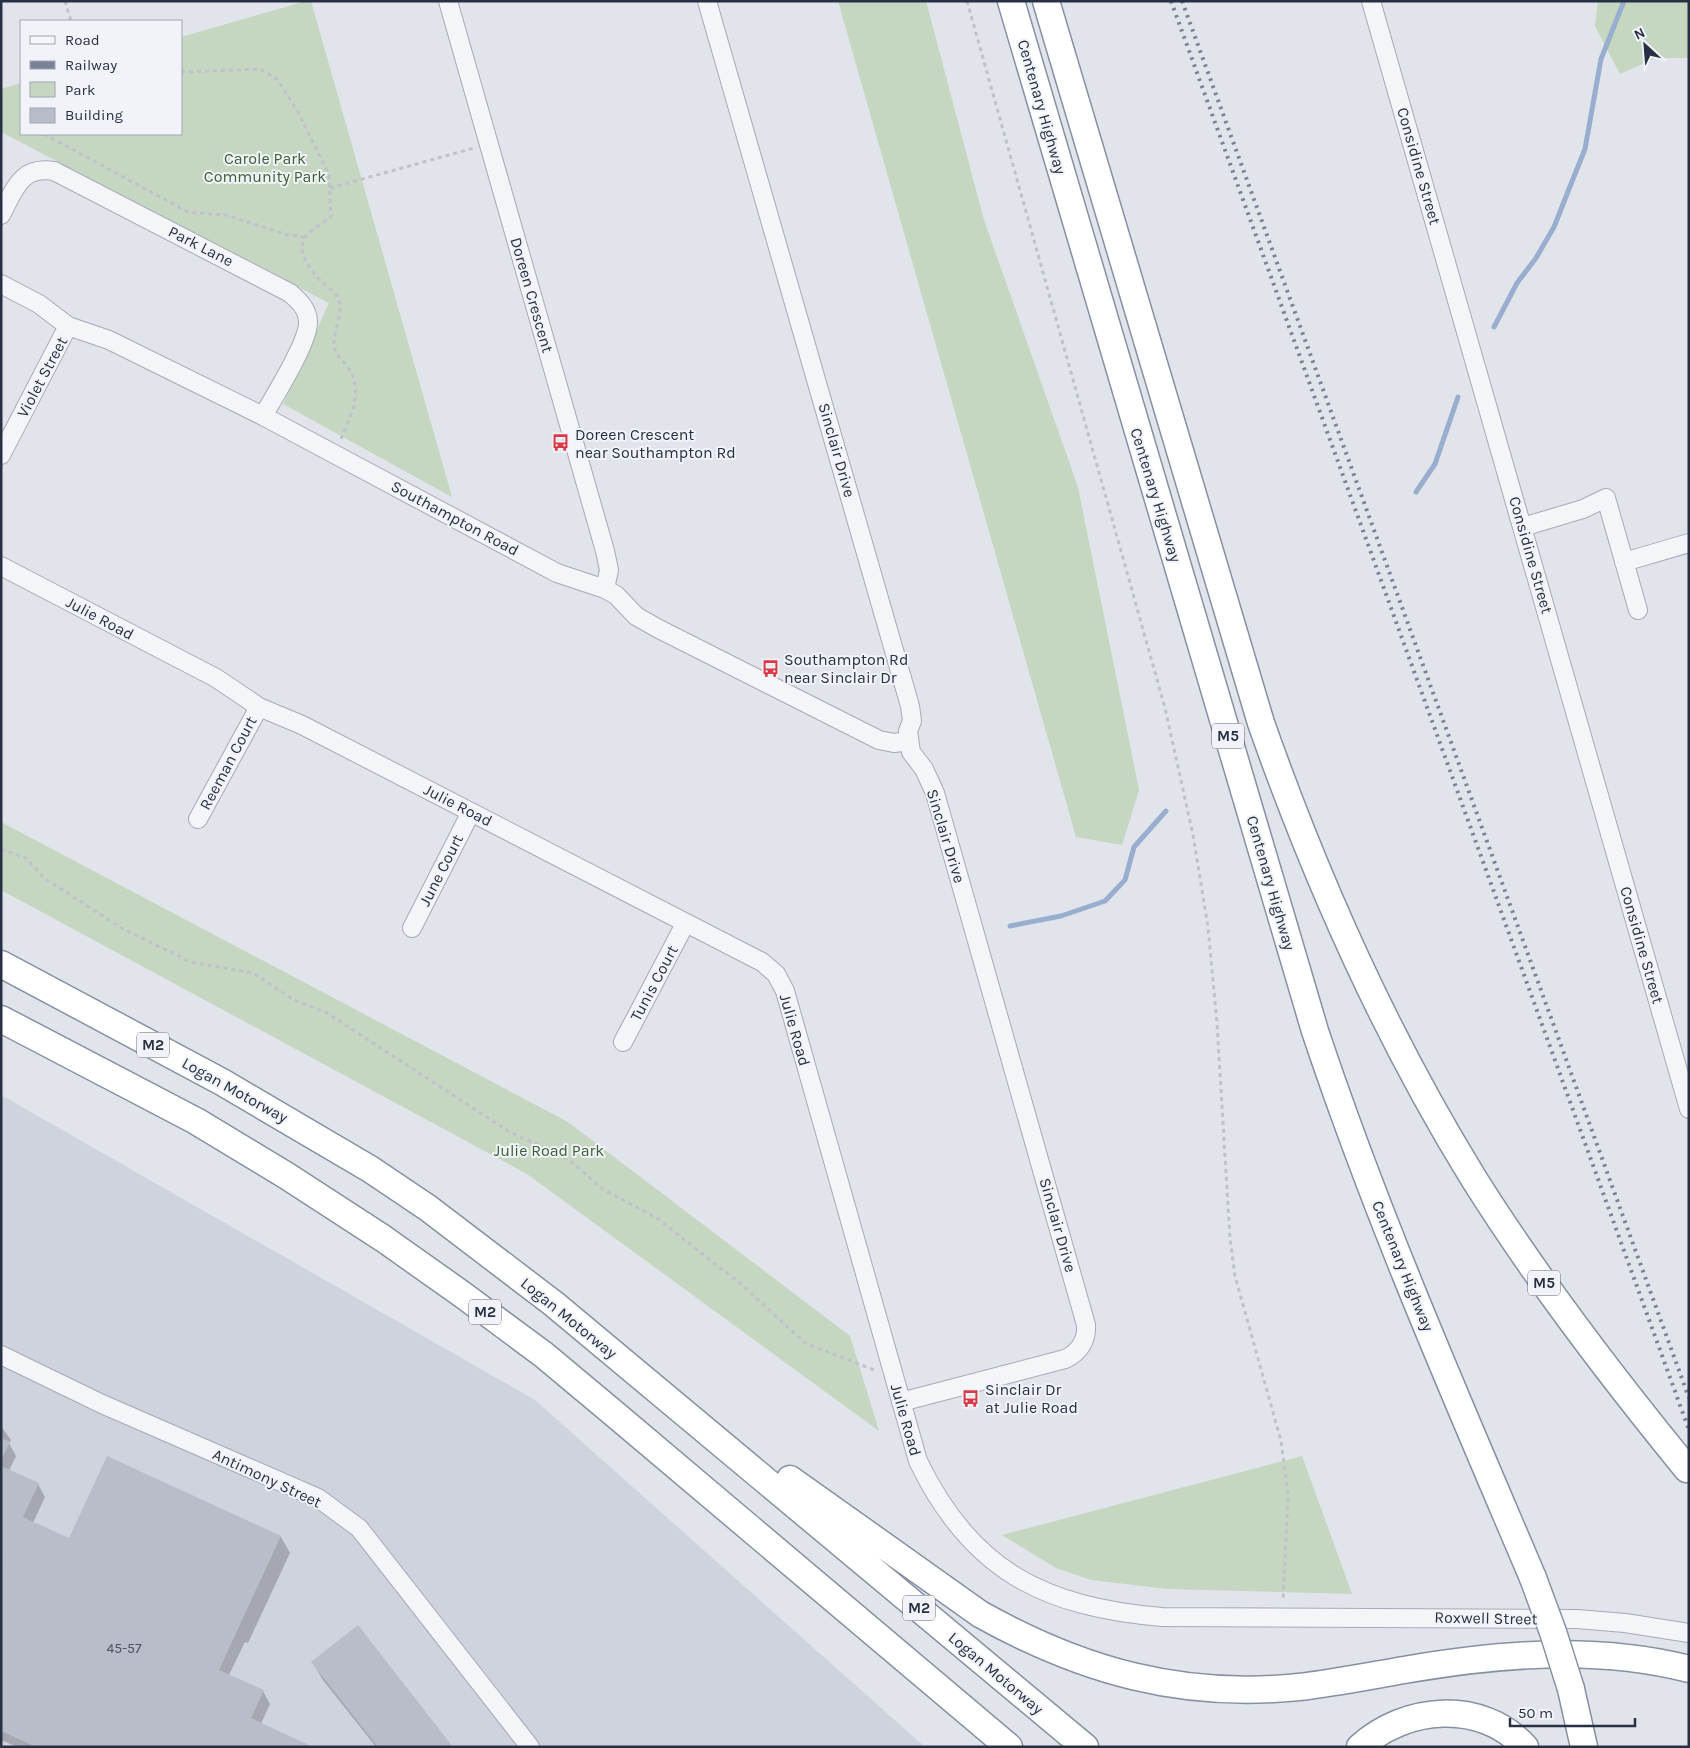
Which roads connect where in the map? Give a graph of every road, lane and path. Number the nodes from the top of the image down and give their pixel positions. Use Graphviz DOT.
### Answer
graph roads {
  1 [pos="65,1"];
  2 [pos="448,1"];
  3 [pos="707,1"];
  4 [pos="968,1"];
  5 [pos="1010,1"];
  6 [pos="1046,1"];
  7 [pos="1371,1"];
  8 [pos="71,20"];
  9 [pos="182,72"];
  10 [pos="46,135"];
  11 [pos="489,144"];
  12 [pos="330,188"];
  13 [pos="1,215"];
  14 [pos="306,237"];
  15 [pos="1,284"];
  16 [pos="68,326"];
  17 [pos="263,416"];
  18 [pos="341,439"];
  19 [pos="1,455"];
  20 [pos="1522,527"];
  21 [pos="1689,543"];
  22 [pos="1624,562"];
  23 [pos="1,566"];
  24 [pos="605,589"];
  25 [pos="1638,610"];
  26 [pos="258,707"];
  27 [pos="908,742"];
  28 [pos="471,812"];
  29 [pos="198,819"];
  30 [pos="1,849"];
  31 [pos="685,924"];
  32 [pos="412,928"];
  33 [pos="1,964"];
  34 [pos="1,1019"];
  35 [pos="623,1042"];
  36 [pos="1689,1109"];
  37 [pos="1,1356"];
  38 [pos="874,1370"];
  39 [pos="901,1402"];
  40 [pos="753,1469"];
  41 [pos="1687,1469"];
  42 [pos="1283,1612"];
  43 [pos="1689,1633"];
  44 [pos="1689,1670"];
  45 [pos="530,1747"];
  46 [pos="1010,1747"];
  47 [pos="1085,1747"];
  48 [pos="1360,1747"];
  49 [pos="1524,1747"];
  50 [pos="1584,1747"];
  1 -- 8 [label="path"];
  2 -- 11 [label="street, Doreen Crescent"];
  3 -- 27 [label="street, Sinclair Drive"];
  4 -- 42 [label="path"];
  5 -- 50 [label="highway, Centenary Highway / M5, bridge"];
  6 -- 41 [label="highway, Centenary Highway / M5"];
  7 -- 20 [label="street, Considine Street"];
  9 -- 12 [label="path"];
  10 -- 14 [label="path"];
  11 -- 12 [label="path"];
  11 -- 24 [label="street, Doreen Crescent"];
  12 -- 14 [label="path"];
  13 -- 17 [label="street, Park Lane"];
  14 -- 18 [label="path"];
  15 -- 16 [label="street, Southampton Road"];
  16 -- 17 [label="street, Southampton Road"];
  16 -- 19 [label="street, Violet Street"];
  17 -- 24 [label="street, Southampton Road"];
  20 -- 22 [label="street"];
  20 -- 36 [label="street, Considine Street"];
  21 -- 22 [label="street"];
  22 -- 25 [label="street"];
  23 -- 26 [label="street, Julie Road"];
  24 -- 27 [label="street, Southampton Road"];
  26 -- 28 [label="street, Julie Road"];
  26 -- 29 [label="street, Reeman Court"];
  27 -- 39 [label="street, Sinclair Drive"];
  28 -- 31 [label="street, Julie Road"];
  28 -- 32 [label="street, June Court"];
  30 -- 38 [label="path"];
  31 -- 35 [label="street, Tunis Court"];
  31 -- 39 [label="street, Julie Road"];
  33 -- 40 [label="highway, Logan Motorway / M2"];
  34 -- 46 [label="highway, M2"];
  37 -- 45 [label="street, Antimony Street"];
  39 -- 42 [label="street, Julie Road"];
  40 -- 44 [label="highway"];
  40 -- 47 [label="highway, Logan Motorway / M2"];
  42 -- 43 [label="street, Roxwell Street"];
  48 -- 49 [label="highway"];
}
